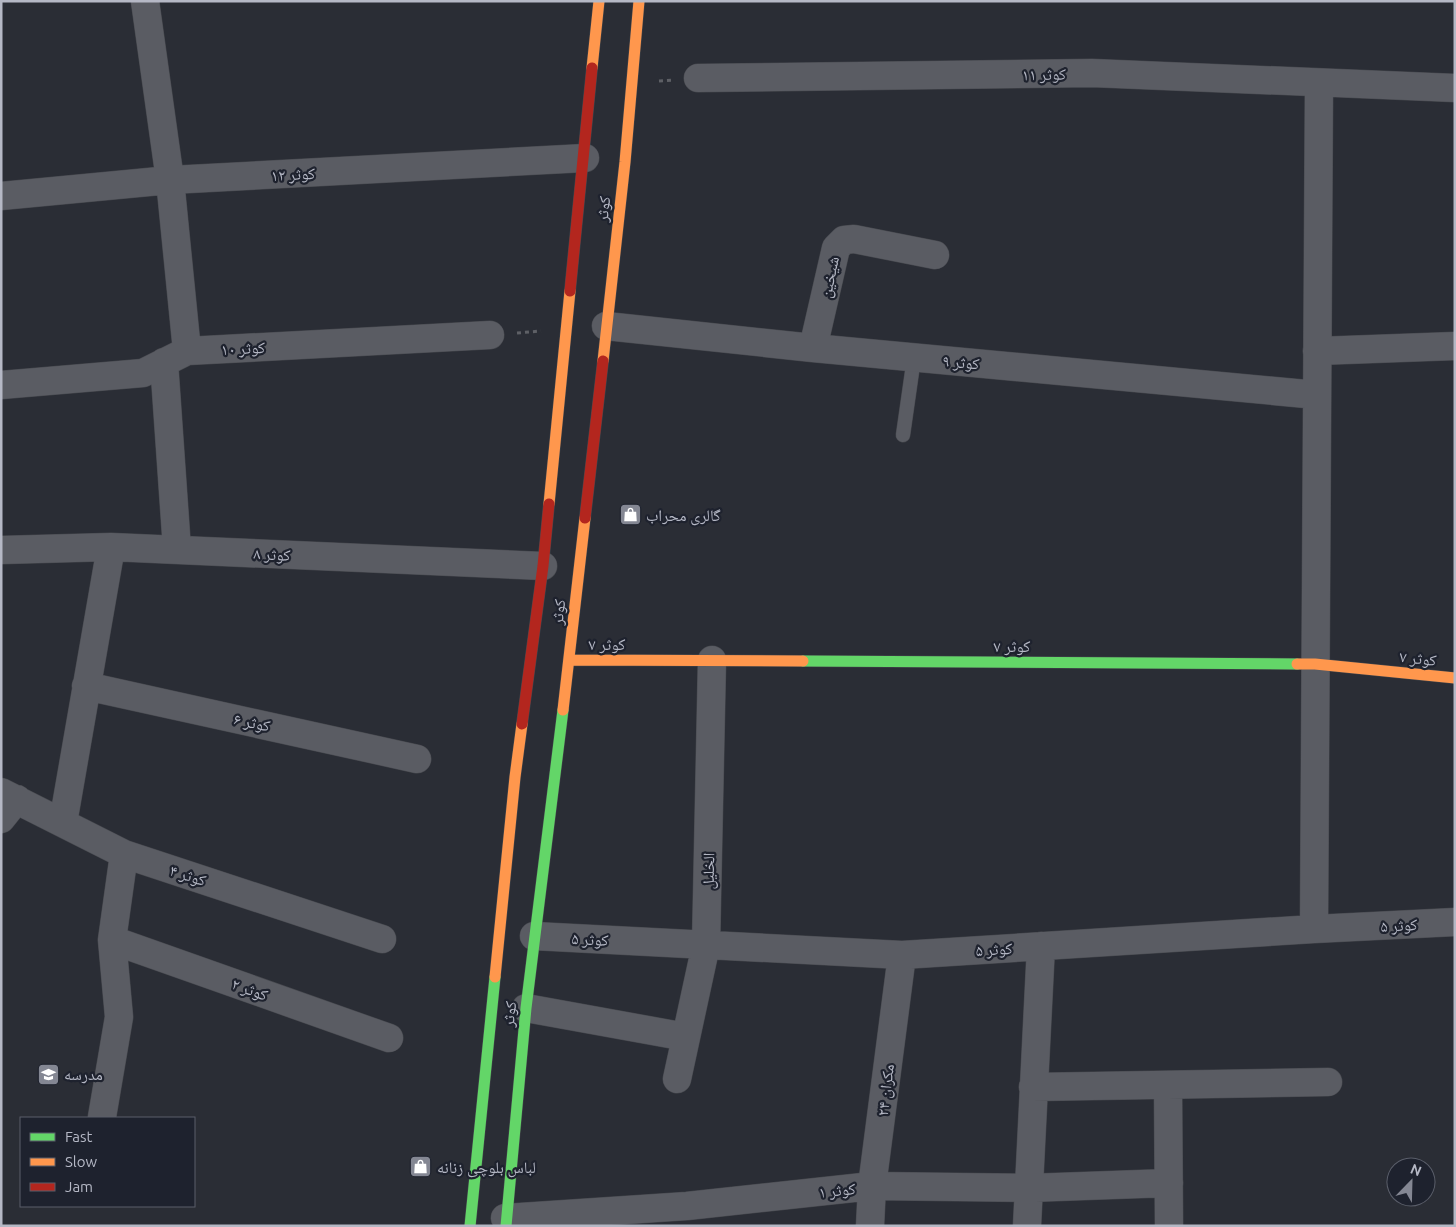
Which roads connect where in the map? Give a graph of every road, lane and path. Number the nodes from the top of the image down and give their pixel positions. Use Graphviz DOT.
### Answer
graph roads {
  1 [pos="145,1"];
  2 [pos="599,1"];
  3 [pos="639,1"];
  4 [pos="698,78"];
  5 [pos="633,83"];
  6 [pos="1319,83"];
  7 [pos="1455,88"];
  8 [pos="585,158"];
  9 [pos="170,180"];
  10 [pos="1,196"];
  11 [pos="935,255"];
  12 [pos="606,326"];
  13 [pos="566,330"];
  14 [pos="490,335"];
  15 [pos="1455,346"];
  16 [pos="814,348"];
  17 [pos="1317,351"];
  18 [pos="176,356"];
  19 [pos="914,358"];
  20 [pos="1,385"];
  21 [pos="1317,396"];
  22 [pos="903,435"];
  23 [pos="111,547"];
  24 [pos="1,550"];
  25 [pos="178,550"];
  26 [pos="543,566"];
  27 [pos="569,660"];
  28 [pos="712,660"];
  29 [pos="1315,664"];
  30 [pos="1455,678"];
  31 [pos="86,686"];
  32 [pos="417,759"];
  33 [pos="6,803"];
  34 [pos="63,823"];
  35 [pos="124,854"];
  36 [pos="1455,922"];
  37 [pos="1314,929"];
  38 [pos="534,936"];
  39 [pos="382,939"];
  40 [pos="112,940"];
  41 [pos="706,945"];
  42 [pos="1041,946"];
  43 [pos="902,955"];
  44 [pos="526,1008"];
  45 [pos="686,1037"];
  46 [pos="389,1038"];
  47 [pos="677,1079"];
  48 [pos="1328,1082"];
  49 [pos="1168,1084"];
  50 [pos="1033,1087"];
  51 [pos="102,1117"];
  52 [pos="1169,1183"];
  53 [pos="872,1186"];
  54 [pos="1028,1188"];
  55 [pos="722,1214"];
  56 [pos="506,1222"];
  57 [pos="470,1226"];
  58 [pos="870,1226"];
  59 [pos="1027,1226"];
  60 [pos="1169,1226"];
  1 -- 9 [label="street"];
  2 -- 8 [label="main road, کوثر"];
  3 -- 5 [label="main road, کوثر"];
  4 -- 5 [label="path"];
  4 -- 6 [label="street, کوثر ۱۱"];
  5 -- 12 [label="main road, کوثر"];
  6 -- 7 [label="street, کوثر ۱۱"];
  6 -- 17 [label="street"];
  8 -- 9 [label="street, کوثر ۱۲"];
  8 -- 13 [label="main road, کوثر"];
  9 -- 10 [label="street, کوثر ۱۲"];
  9 -- 18 [label="street"];
  11 -- 16 [label="street, شیخین"];
  12 -- 16 [label="street, کوثر ۹"];
  12 -- 27 [label="main road, کوثر"];
  13 -- 14 [label="path"];
  13 -- 26 [label="main road, کوثر"];
  14 -- 18 [label="street, کوثر ۱۰"];
  15 -- 17 [label="street"];
  16 -- 19 [label="street, کوثر ۹"];
  17 -- 21 [label="street"];
  18 -- 20 [label="street, کوثر ۱۰"];
  18 -- 25 [label="street"];
  19 -- 21 [label="street, کوثر ۹"];
  19 -- 22 [label="lane"];
  21 -- 29 [label="street"];
  23 -- 24 [label="street, کوثر ۸"];
  23 -- 25 [label="street, کوثر ۸"];
  23 -- 31 [label="street"];
  25 -- 26 [label="street, کوثر ۸"];
  26 -- 57 [label="main road, کوثر"];
  27 -- 28 [label="main road, کوثر ۷"];
  27 -- 38 [label="main road, کوثر"];
  28 -- 29 [label="main road, کوثر ۷"];
  28 -- 41 [label="street, الخلیل"];
  29 -- 30 [label="main road, کوثر ۷"];
  29 -- 37 [label="street"];
  31 -- 32 [label="street, کوثر ۶"];
  31 -- 34 [label="street"];
  33 -- 34 [label="street, کوثر ۴"];
  34 -- 35 [label="street, کوثر ۴"];
  35 -- 39 [label="street, کوثر ۴"];
  35 -- 40 [label="street"];
  36 -- 37 [label="street, کوثر ۵"];
  37 -- 42 [label="street, کوثر ۵"];
  38 -- 41 [label="street, کوثر ۵"];
  38 -- 44 [label="main road, کوثر"];
  40 -- 46 [label="street, کوثر ۲"];
  40 -- 51 [label="street"];
  41 -- 43 [label="street, کوثر ۵"];
  41 -- 45 [label="street, الخلیل"];
  42 -- 43 [label="street, کوثر ۵"];
  42 -- 50 [label="street"];
  43 -- 53 [label="street, مکران ۲۴"];
  44 -- 45 [label="street"];
  44 -- 56 [label="main road, کوثر"];
  45 -- 47 [label="street, الخلیل"];
  48 -- 49 [label="street"];
  49 -- 50 [label="street"];
  49 -- 52 [label="street"];
  50 -- 54 [label="street"];
  52 -- 54 [label="street, کوثر ۱"];
  52 -- 60 [label="street"];
  53 -- 54 [label="street, کوثر ۱"];
  53 -- 55 [label="street, کوثر ۱"];
  53 -- 58 [label="street, مکران ۲۴"];
  54 -- 59 [label="street"];
  55 -- 56 [label="street, کوثر ۱"];
}
